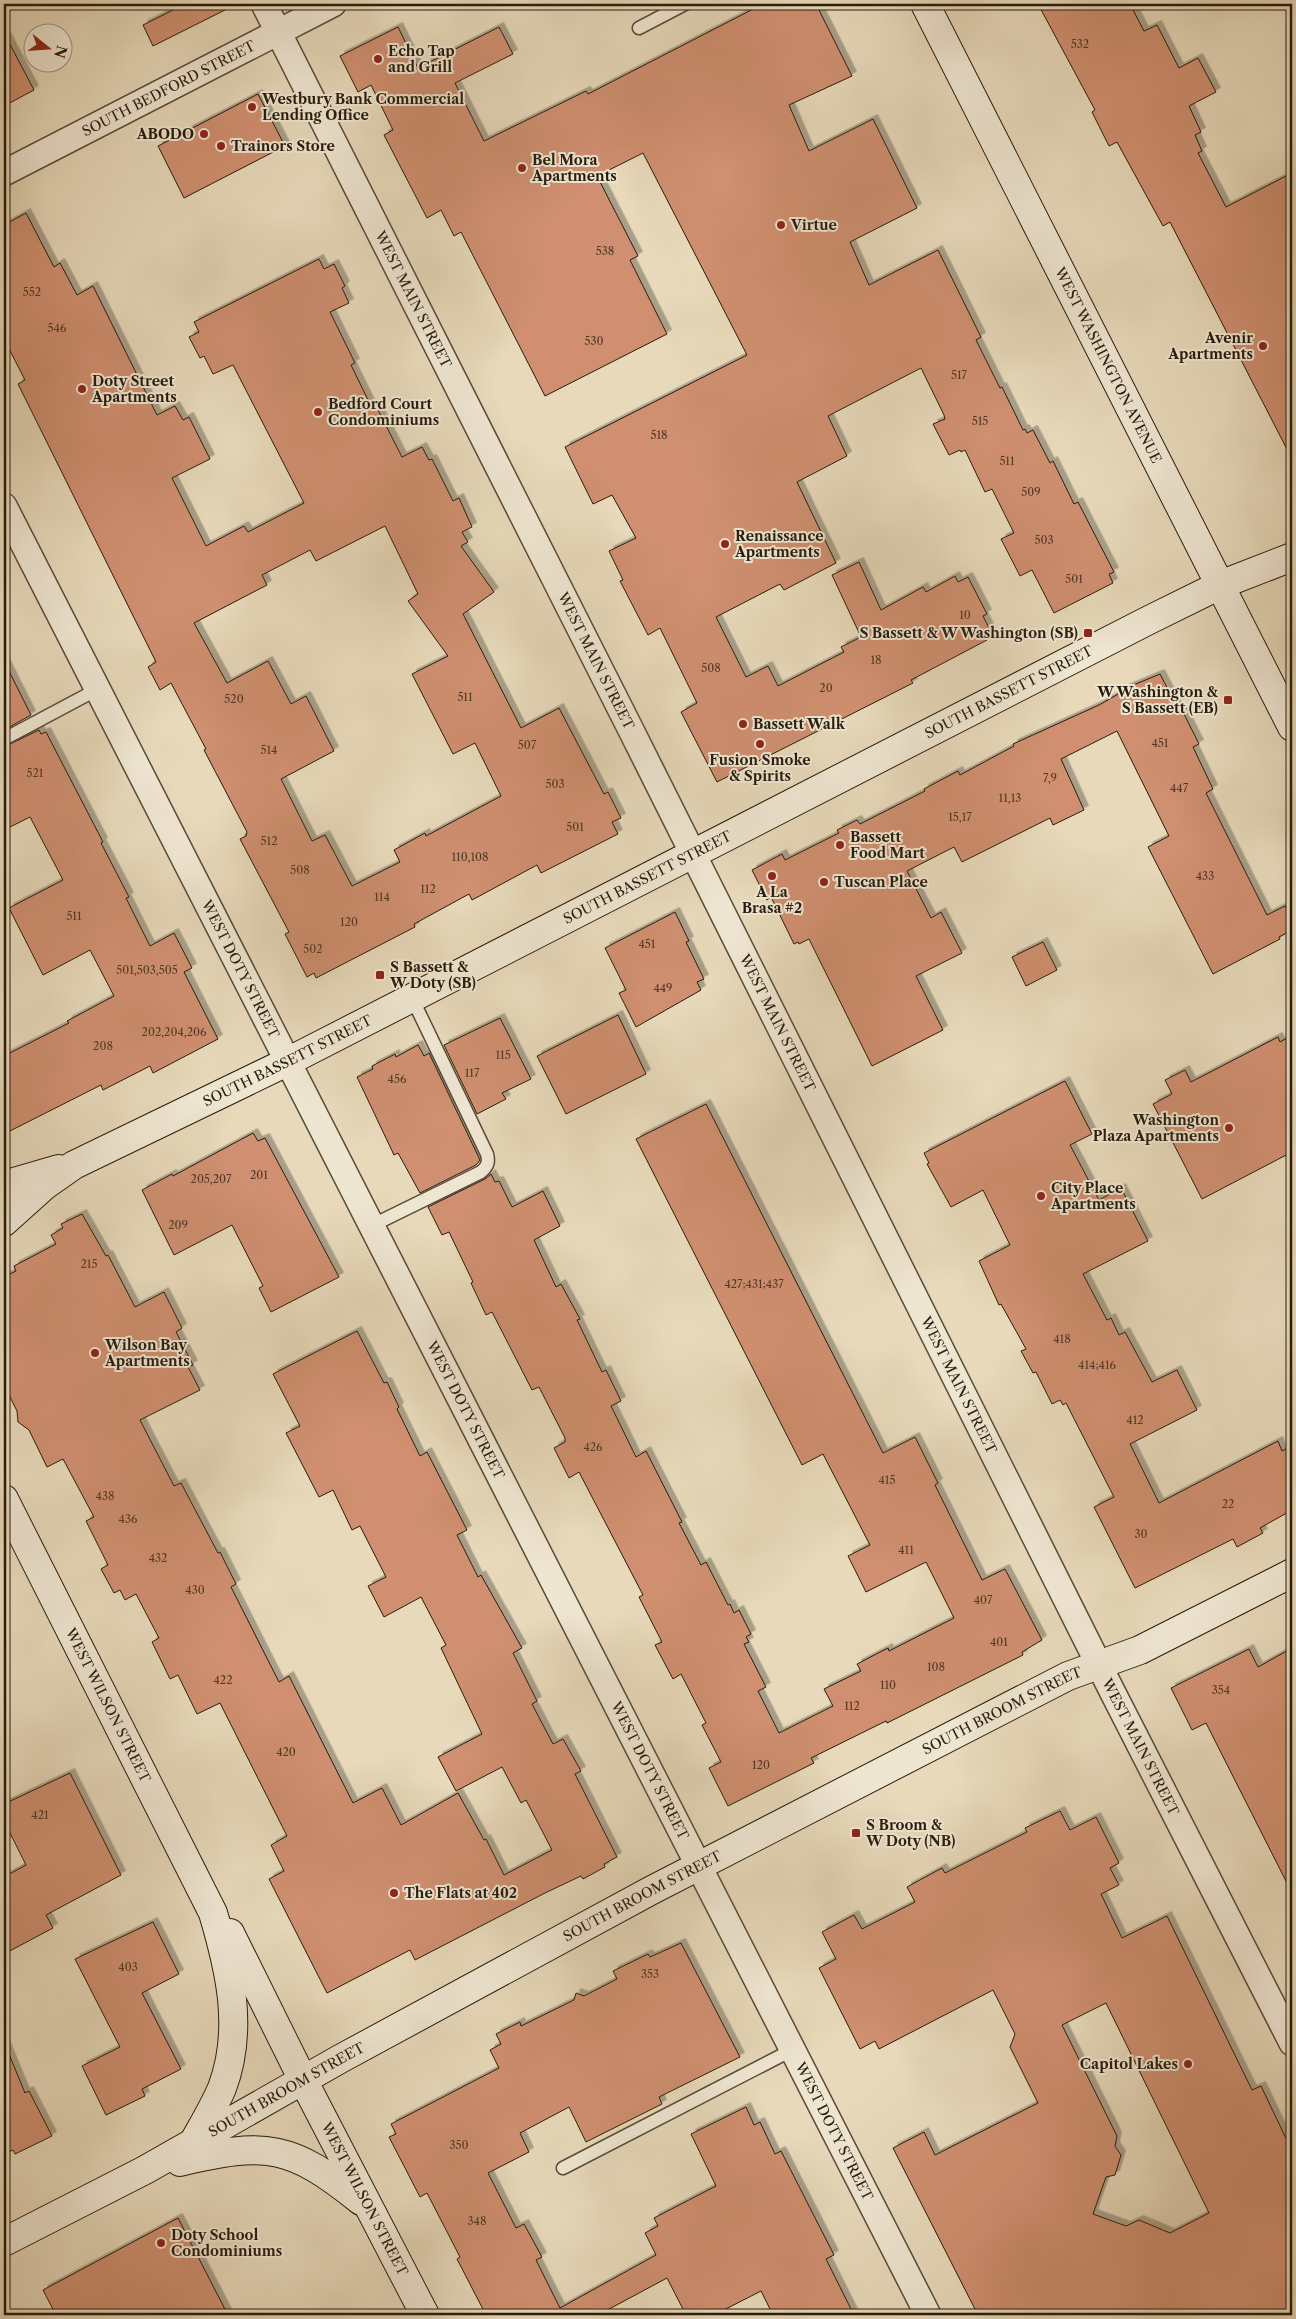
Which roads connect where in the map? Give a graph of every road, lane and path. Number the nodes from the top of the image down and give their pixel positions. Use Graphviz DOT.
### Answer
graph roads {
  1 [pos="264,4"];
  2 [pos="333,4"];
  3 [pos="686,4"];
  4 [pos="925,4"];
  5 [pos="639,28"];
  6 [pos="279,32"];
  7 [pos="4,172"];
  8 [pos="4,506"];
  9 [pos="1292,557"];
  10 [pos="1220,585"];
  11 [pos="98,689"];
  12 [pos="1292,727"];
  13 [pos="4,739"];
  14 [pos="693,854"];
  15 [pos="412,998"];
  16 [pos="287,1062"];
  17 [pos="74,1165"];
  18 [pos="4,1185"];
  19 [pos="4,1222"];
  20 [pos="371,1226"];
  21 [pos="4,1499"];
  22 [pos="1292,1573"];
  23 [pos="1100,1666"];
  24 [pos="698,1867"];
  25 [pos="213,1912"];
  26 [pos="1292,2043"];
  27 [pos="792,2050"];
  28 [pos="303,2080"];
  29 [pos="193,2144"];
  30 [pos="563,2168"];
  31 [pos="144,2170"];
  32 [pos="368,2206"];
  33 [pos="4,2242"];
  34 [pos="426,2315"];
  35 [pos="928,2315"];
  1 -- 6 [label="street, WEST MAIN STREET"];
  2 -- 6 [label="street, SOUTH BEDFORD STREET"];
  3 -- 5 [label="lane"];
  4 -- 10 [label="street, WEST WASHINGTON AVENUE"];
  6 -- 7 [label="street, SOUTH BEDFORD STREET"];
  6 -- 14 [label="street, WEST MAIN STREET"];
  8 -- 11 [label="street, WEST DOTY STREET"];
  9 -- 10 [label="street, SOUTH BASSETT STREET"];
  10 -- 12 [label="street, WEST WASHINGTON AVENUE"];
  10 -- 14 [label="street, SOUTH BASSETT STREET"];
  11 -- 13 [label="lane"];
  11 -- 16 [label="street, WEST DOTY STREET"];
  14 -- 15 [label="street, SOUTH BASSETT STREET"];
  14 -- 23 [label="street, WEST MAIN STREET"];
  15 -- 16 [label="street, SOUTH BASSETT STREET"];
  15 -- 20 [label="lane"];
  16 -- 17 [label="street, SOUTH BASSETT STREET"];
  16 -- 20 [label="street, WEST DOTY STREET"];
  17 -- 18 [label="street"];
  17 -- 19 [label="street"];
  20 -- 24 [label="street, WEST DOTY STREET"];
  21 -- 25 [label="street, WEST WILSON STREET"];
  22 -- 23 [label="street, SOUTH BROOM STREET"];
  23 -- 24 [label="street, SOUTH BROOM STREET"];
  23 -- 26 [label="street, WEST MAIN STREET"];
  24 -- 27 [label="street, WEST DOTY STREET"];
  24 -- 28 [label="street, SOUTH BROOM STREET"];
  25 -- 28 [label="street, WEST WILSON STREET"];
  25 -- 29 [label="street"];
  27 -- 30 [label="lane"];
  27 -- 35 [label="street, WEST DOTY STREET"];
  28 -- 29 [label="street, SOUTH BROOM STREET"];
  28 -- 32 [label="street, WEST WILSON STREET"];
  29 -- 31 [label="street, SOUTH BROOM STREET"];
  31 -- 32 [label="street"];
  31 -- 33 [label="street, SOUTH BROOM STREET"];
  32 -- 34 [label="street, WEST WILSON STREET"];
}
